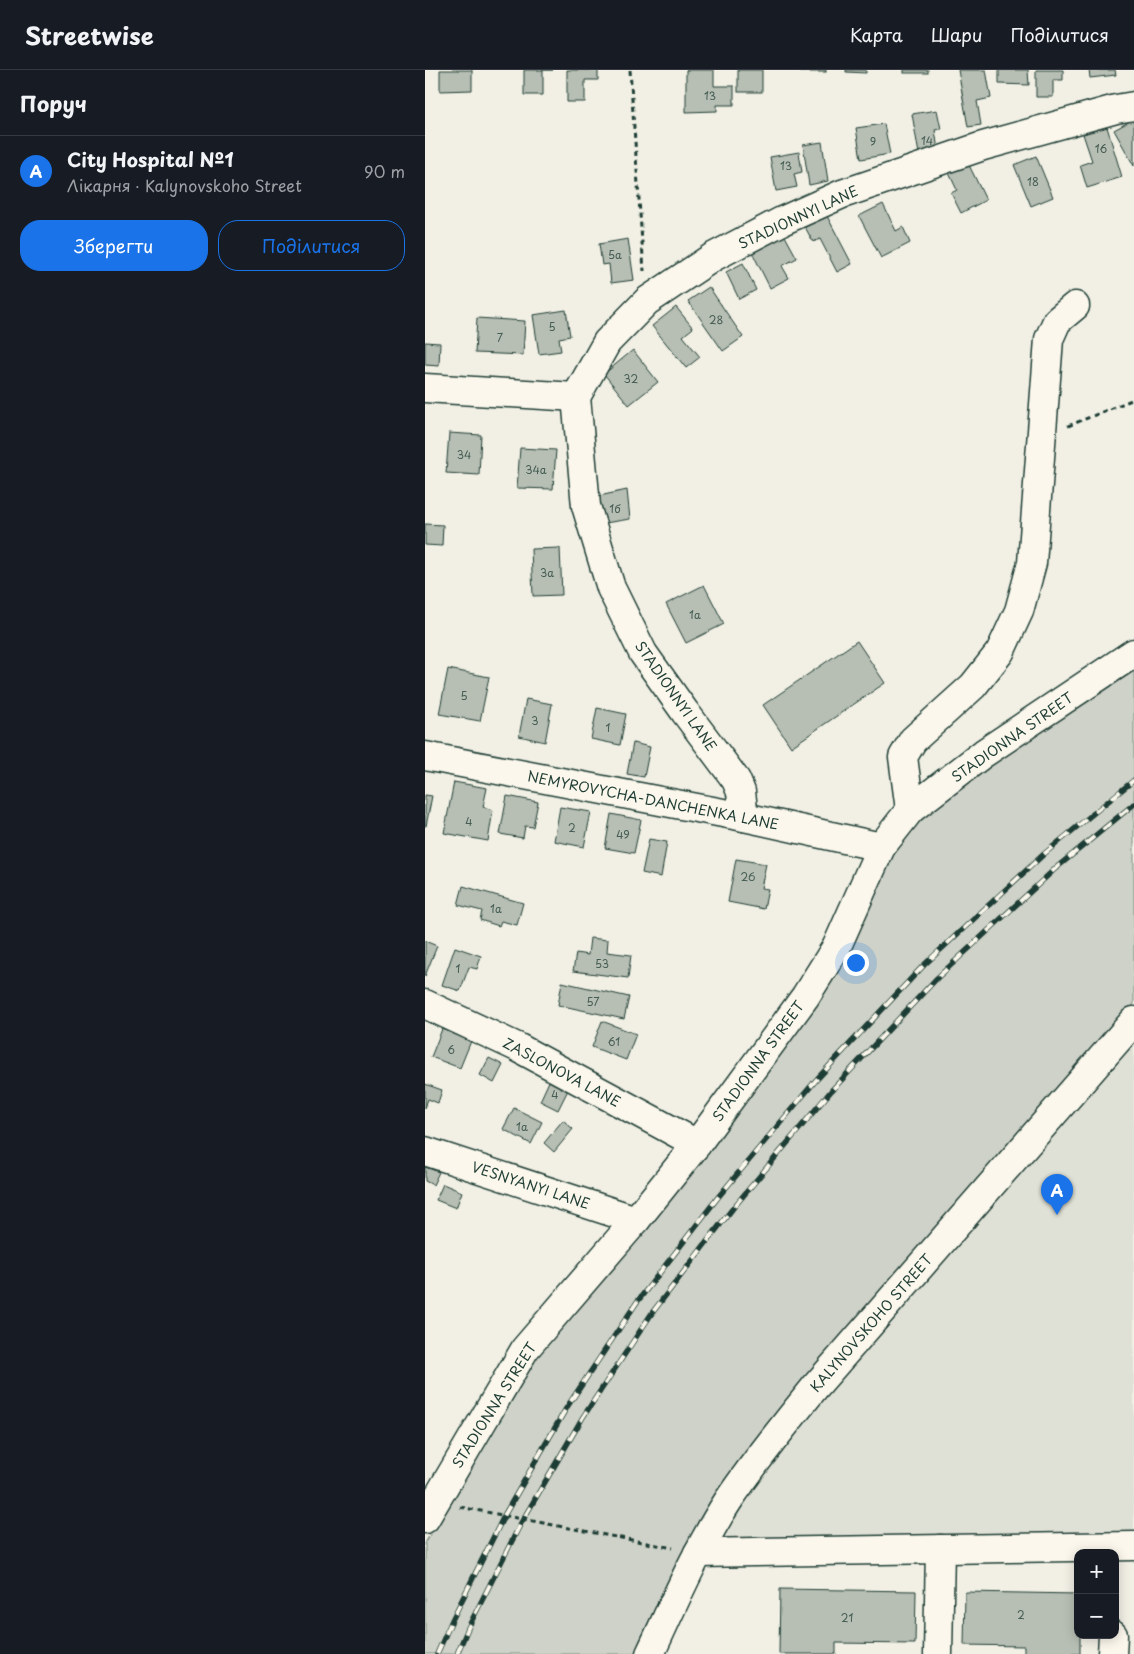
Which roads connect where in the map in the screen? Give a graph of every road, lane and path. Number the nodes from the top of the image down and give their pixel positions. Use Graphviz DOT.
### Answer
graph roads {
  1 [pos="630,70"];
  2 [pos="1134,106"];
  3 [pos="647,301"];
  4 [pos="1075,306"];
  5 [pos="425,388"];
  6 [pos="575,397"];
  7 [pos="1134,399"];
  8 [pos="1041,437"];
  9 [pos="1134,653"];
  10 [pos="425,756"];
  11 [pos="910,810"];
  12 [pos="744,817"];
  13 [pos="881,847"];
  14 [pos="425,1004"];
  15 [pos="1134,1021"];
  16 [pos="697,1144"];
  17 [pos="425,1151"];
  18 [pos="636,1220"];
  19 [pos="428,1506"];
  20 [pos="940,1549"];
  21 [pos="1121,1549"];
  22 [pos="698,1553"];
  23 [pos="1113,1639"];
  24 [pos="650,1654"];
  25 [pos="938,1654"];
  26 [pos="1112,1654"];
  1 -- 3 [label="path"];
  2 -- 3 [label="street, STADIONNYI LANE"];
  3 -- 6 [label="street, STADIONNYI LANE"];
  4 -- 8 [label="street"];
  5 -- 6 [label="street"];
  6 -- 12 [label="street, STADIONNYI LANE"];
  7 -- 8 [label="path"];
  8 -- 11 [label="street"];
  9 -- 11 [label="street, STADIONNA STREET"];
  10 -- 12 [label="street, NEMYROVYCHA-DANCHENKA LANE"];
  11 -- 13 [label="street, STADIONNA STREET"];
  12 -- 13 [label="street, NEMYROVYCHA-DANCHENKA LANE"];
  13 -- 16 [label="street, STADIONNA STREET"];
  14 -- 16 [label="street, ZASLONOVA LANE"];
  15 -- 22 [label="street, KALYNOVSKOHO STREET"];
  16 -- 18 [label="street, STADIONNA STREET"];
  17 -- 18 [label="street, VESNYANYI LANE"];
  18 -- 19 [label="street, STADIONNA STREET"];
  19 -- 22 [label="path"];
  20 -- 21 [label="street"];
  20 -- 22 [label="street"];
  20 -- 25 [label="street"];
  22 -- 24 [label="street, KALYNOVSKOHO STREET"];
  23 -- 26 [label="street"];
}
